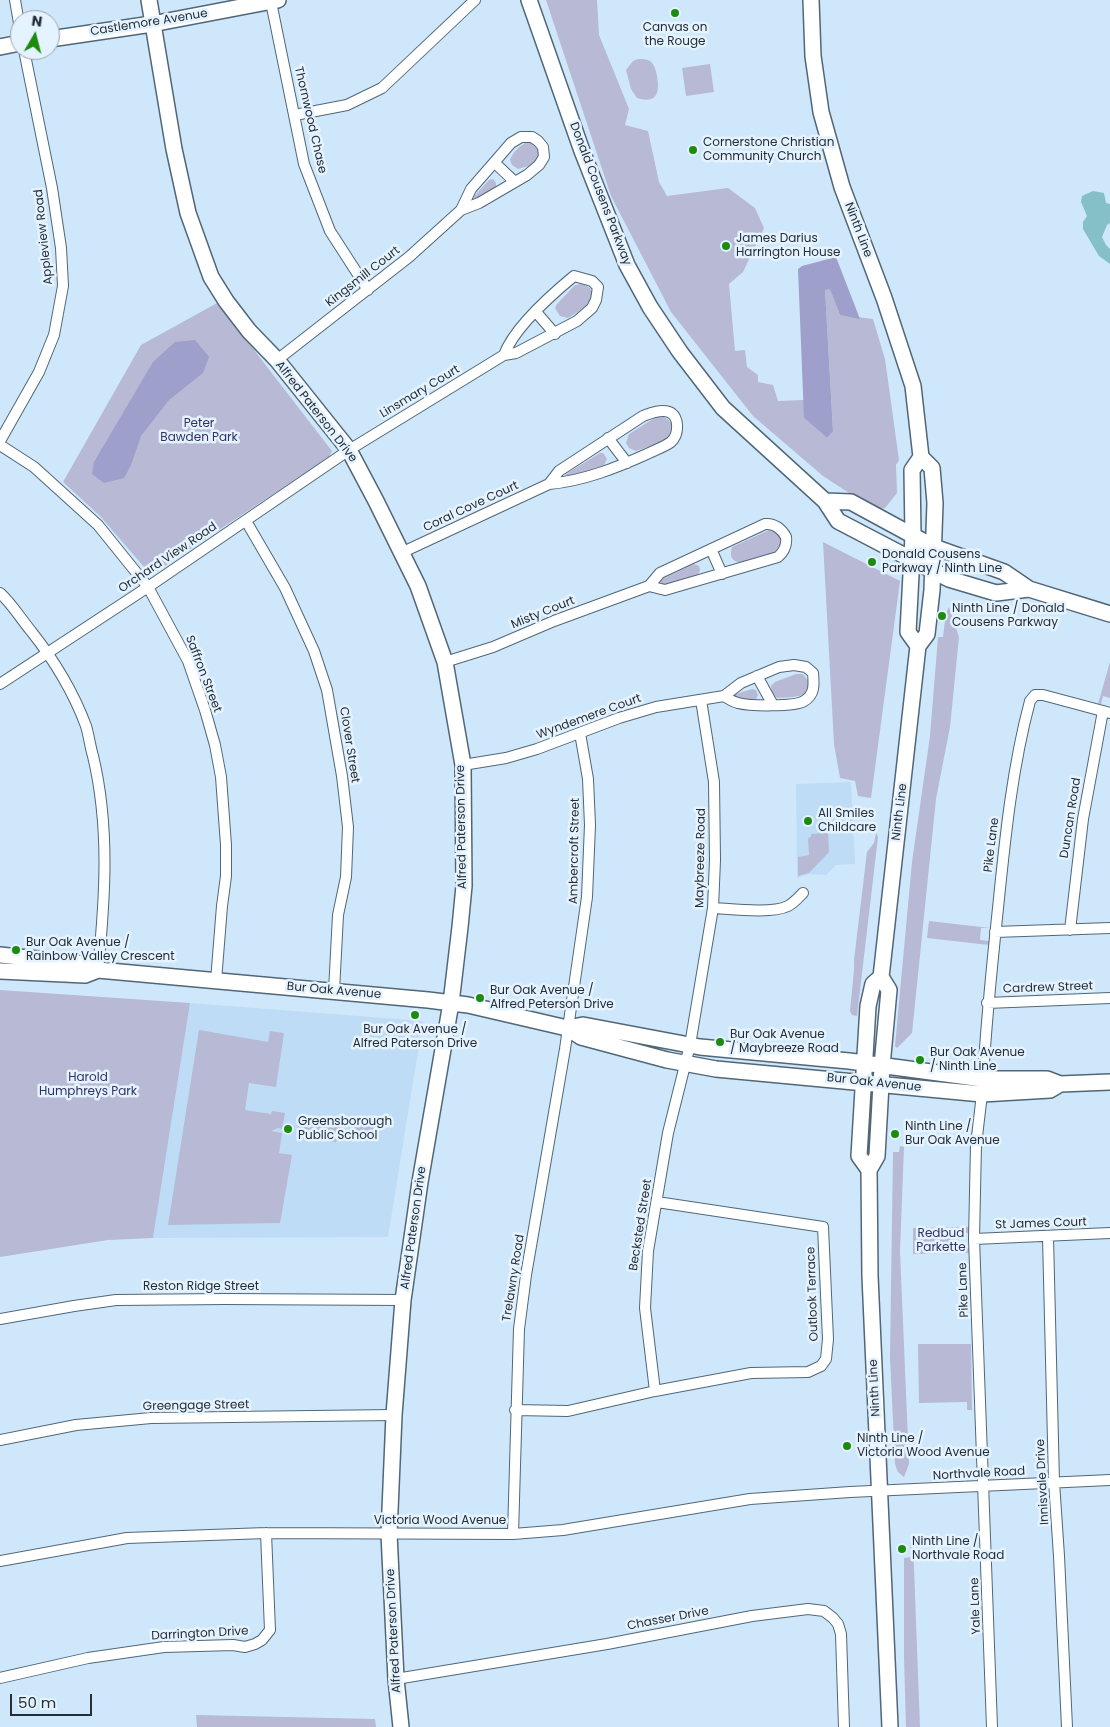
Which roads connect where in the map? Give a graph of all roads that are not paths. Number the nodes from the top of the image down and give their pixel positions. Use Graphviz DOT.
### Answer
graph roads {
  1 [pos="149,0"];
  2 [pos="474,0"];
  3 [pos="529,0"];
  4 [pos="810,0"];
  5 [pos="274,1"];
  6 [pos="152,24"];
  7 [pos="60,38"];
  8 [pos="26,60"];
  9 [pos="295,114"];
  10 [pos="494,163"];
  11 [pos="515,182"];
  12 [pos="462,210"];
  13 [pos="368,290"];
  14 [pos="536,312"];
  15 [pos="555,334"];
  16 [pos="504,355"];
  17 [pos="277,360"];
  18 [pos="608,438"];
  19 [pos="0,440"];
  20 [pos="0,445"];
  21 [pos="349,450"];
  22 [pos="921,457"];
  23 [pos="627,463"];
  24 [pos="549,484"];
  25 [pos="825,501"];
  26 [pos="246,521"];
  27 [pos="913,536"];
  28 [pos="934,547"];
  29 [pos="711,549"];
  30 [pos="403,552"];
  31 [pos="912,560"];
  32 [pos="933,570"];
  33 [pos="722,574"];
  34 [pos="650,586"];
  35 [pos="148,587"];
  36 [pos="1029,589"];
  37 [pos="0,593"];
  38 [pos="1110,614"];
  39 [pos="918,646"];
  40 [pos="48,653"];
  41 [pos="445,662"];
  42 [pos="758,676"];
  43 [pos="0,684"];
  44 [pos="724,696"];
  45 [pos="701,700"];
  46 [pos="773,705"];
  47 [pos="1107,712"];
  48 [pos="580,733"];
  49 [pos="463,765"];
  50 [pos="803,893"];
  51 [pos="713,908"];
  52 [pos="1110,928"];
  53 [pos="1070,930"];
  54 [pos="996,932"];
  55 [pos="0,955"];
  56 [pos="98,970"];
  57 [pos="0,971"];
  58 [pos="881,977"];
  59 [pos="216,981"];
  60 [pos="334,991"];
  61 [pos="1110,998"];
  62 [pos="451,1003"];
  63 [pos="988,1003"];
  64 [pos="567,1028"];
  65 [pos="690,1045"];
  66 [pos="686,1064"];
  67 [pos="863,1064"];
  68 [pos="882,1066"];
  69 [pos="862,1082"];
  70 [pos="1110,1082"];
  71 [pos="881,1085"];
  72 [pos="983,1086"];
  73 [pos="869,1170"];
  74 [pos="657,1202"];
  75 [pos="1110,1233"];
  76 [pos="1048,1237"];
  77 [pos="974,1239"];
  78 [pos="404,1300"];
  79 [pos="0,1319"];
  80 [pos="655,1391"];
  81 [pos="515,1410"];
  82 [pos="394,1416"];
  83 [pos="0,1440"];
  84 [pos="1110,1480"];
  85 [pos="1054,1482"];
  86 [pos="982,1485"];
  87 [pos="880,1491"];
  88 [pos="266,1533"];
  89 [pos="390,1534"];
  90 [pos="513,1534"];
  91 [pos="0,1561"];
  92 [pos="0,1678"];
  93 [pos="396,1679"];
  94 [pos="401,1727"];
  95 [pos="844,1727"];
  96 [pos="890,1727"];
  97 [pos="992,1727"];
  98 [pos="1067,1727"];
  1 -- 6 [label="street, Alfred Paterson Drive"];
  2 -- 9 [label="street"];
  3 -- 25 [label="street, Donald Cousens Parkway"];
  4 -- 22 [label="street, Ninth Line"];
  5 -- 6 [label="street, Castlemore Avenue"];
  5 -- 9 [label="street, Thornwood Chase"];
  6 -- 7 [label="street, Castlemore Avenue"];
  6 -- 17 [label="street, Alfred Paterson Drive"];
  8 -- 19 [label="street, Appleview Road"];
  9 -- 13 [label="street, Thornwood Chase"];
  10 -- 11 [label="street"];
  10 -- 11 [label="street, Kingsmill Court"];
  10 -- 12 [label="street, Kingsmill Court"];
  11 -- 12 [label="street, Kingsmill Court"];
  12 -- 13 [label="street, Kingsmill Court"];
  13 -- 17 [label="street, Kingsmill Court"];
  14 -- 15 [label="street"];
  14 -- 15 [label="street, Linsmary Court"];
  14 -- 16 [label="street, Linsmary Court"];
  15 -- 16 [label="street, Linsmary Court"];
  16 -- 21 [label="street, Linsmary Court"];
  17 -- 21 [label="street, Alfred Paterson Drive"];
  18 -- 23 [label="street"];
  18 -- 23 [label="street, Coral Cove Court"];
  18 -- 24 [label="street, Coral Cove Court"];
  20 -- 35 [label="street, Saffron Street"];
  21 -- 26 [label="street, Orchard View Road"];
  21 -- 30 [label="street, Alfred Paterson Drive"];
  22 -- 27 [label="street, Ninth Line"];
  22 -- 28 [label="street, Ninth Line"];
  23 -- 24 [label="street, Coral Cove Court"];
  24 -- 30 [label="street, Coral Cove Court"];
  25 -- 27 [label="street, Donald Cousens Parkway"];
  25 -- 31 [label="street, Donald Cousens Parkway"];
  26 -- 35 [label="street, Orchard View Road"];
  26 -- 60 [label="street, Clover Street"];
  27 -- 28 [label="street, Donald Cousens Parkway"];
  27 -- 31 [label="street, Ninth Line"];
  28 -- 32 [label="street, Ninth Line"];
  28 -- 36 [label="street, Donald Cousens Parkway"];
  29 -- 33 [label="street"];
  29 -- 33 [label="street, Misty Court"];
  29 -- 34 [label="street, Misty Court"];
  30 -- 41 [label="street, Alfred Paterson Drive"];
  31 -- 32 [label="street, Donald Cousens Parkway"];
  31 -- 39 [label="street, Ninth Line"];
  32 -- 36 [label="street, Donald Cousens Parkway"];
  32 -- 39 [label="street, Ninth Line"];
  33 -- 34 [label="street, Misty Court"];
  34 -- 41 [label="street, Misty Court"];
  35 -- 40 [label="street, Orchard View Road"];
  35 -- 59 [label="street, Saffron Street"];
  36 -- 38 [label="street, Donald Cousens Parkway"];
  37 -- 40 [label="street"];
  39 -- 58 [label="street, Ninth Line"];
  40 -- 43 [label="street, Orchard View Road"];
  40 -- 56 [label="street"];
  41 -- 49 [label="street, Alfred Paterson Drive"];
  42 -- 44 [label="street, Wyndemere Court"];
  42 -- 46 [label="street"];
  42 -- 46 [label="street, Wyndemere Court"];
  44 -- 45 [label="street, Wyndemere Court"];
  44 -- 46 [label="street, Wyndemere Court"];
  45 -- 48 [label="street, Wyndemere Court"];
  45 -- 51 [label="street, Maybreeze Road"];
  47 -- 53 [label="street, Duncan Road"];
  47 -- 54 [label="street, Pike Lane"];
  48 -- 49 [label="street, Wyndemere Court"];
  48 -- 64 [label="street, Ambercroft Street"];
  49 -- 62 [label="street, Alfred Paterson Drive"];
  50 -- 51 [label="street"];
  51 -- 65 [label="street, Maybreeze Road"];
  52 -- 53 [label="street"];
  53 -- 54 [label="street"];
  54 -- 63 [label="street, Pike Lane"];
  55 -- 56 [label="street, Bur Oak Avenue"];
  56 -- 57 [label="street, Bur Oak Avenue"];
  56 -- 59 [label="street, Bur Oak Avenue"];
  58 -- 67 [label="street, Ninth Line"];
  58 -- 68 [label="street, Ninth Line"];
  59 -- 60 [label="street, Bur Oak Avenue"];
  60 -- 62 [label="street, Bur Oak Avenue"];
  61 -- 63 [label="street, Cardrew Street"];
  62 -- 64 [label="street, Bur Oak Avenue"];
  62 -- 78 [label="street, Alfred Paterson Drive"];
  63 -- 72 [label="street, Pike Lane"];
  64 -- 65 [label="street, Bur Oak Avenue"];
  64 -- 66 [label="street, Bur Oak Avenue"];
  64 -- 81 [label="street, Trelawny Road"];
  65 -- 66 [label="street"];
  65 -- 67 [label="street, Bur Oak Avenue"];
  66 -- 69 [label="street, Bur Oak Avenue"];
  66 -- 74 [label="street, Becksted Street"];
  67 -- 68 [label="street, Bur Oak Avenue"];
  67 -- 69 [label="street, Ninth Line"];
  68 -- 71 [label="street, Ninth Line"];
  68 -- 72 [label="street, Bur Oak Avenue"];
  69 -- 71 [label="street, Bur Oak Avenue"];
  69 -- 73 [label="street, Ninth Line"];
  70 -- 72 [label="street, Bur Oak Avenue"];
  71 -- 72 [label="street, Bur Oak Avenue"];
  71 -- 73 [label="street, Ninth Line"];
  72 -- 77 [label="street, Pike Lane"];
  73 -- 87 [label="street, Ninth Line"];
  74 -- 80 [label="street, Becksted Street"];
  74 -- 80 [label="street, Outlook Terrace"];
  75 -- 76 [label="street, St James Court"];
  76 -- 77 [label="street, St James Court"];
  76 -- 85 [label="street, Innisvale Drive"];
  77 -- 86 [label="street, Pike Lane"];
  78 -- 79 [label="street, Reston Ridge Street"];
  78 -- 82 [label="street, Alfred Paterson Drive"];
  80 -- 81 [label="street, Outlook Terrace"];
  81 -- 90 [label="street, Trelawny Road"];
  82 -- 83 [label="street, Greengage Street"];
  82 -- 89 [label="street, Alfred Paterson Drive"];
  84 -- 85 [label="street, Northvale Road"];
  85 -- 86 [label="street, Northvale Road"];
  85 -- 98 [label="street, Innisvale Drive"];
  86 -- 87 [label="street, Northvale Road"];
  86 -- 97 [label="street, Yale Lane"];
  87 -- 90 [label="street, Victoria Wood Avenue"];
  87 -- 96 [label="street, Ninth Line"];
  88 -- 89 [label="street, Victoria Wood Avenue"];
  88 -- 91 [label="street, Victoria Wood Avenue"];
  88 -- 92 [label="street, Darrington Drive"];
  89 -- 90 [label="street, Victoria Wood Avenue"];
  89 -- 93 [label="street, Alfred Paterson Drive"];
  93 -- 94 [label="street, Alfred Paterson Drive"];
  93 -- 95 [label="street, Chasser Drive"];
}
